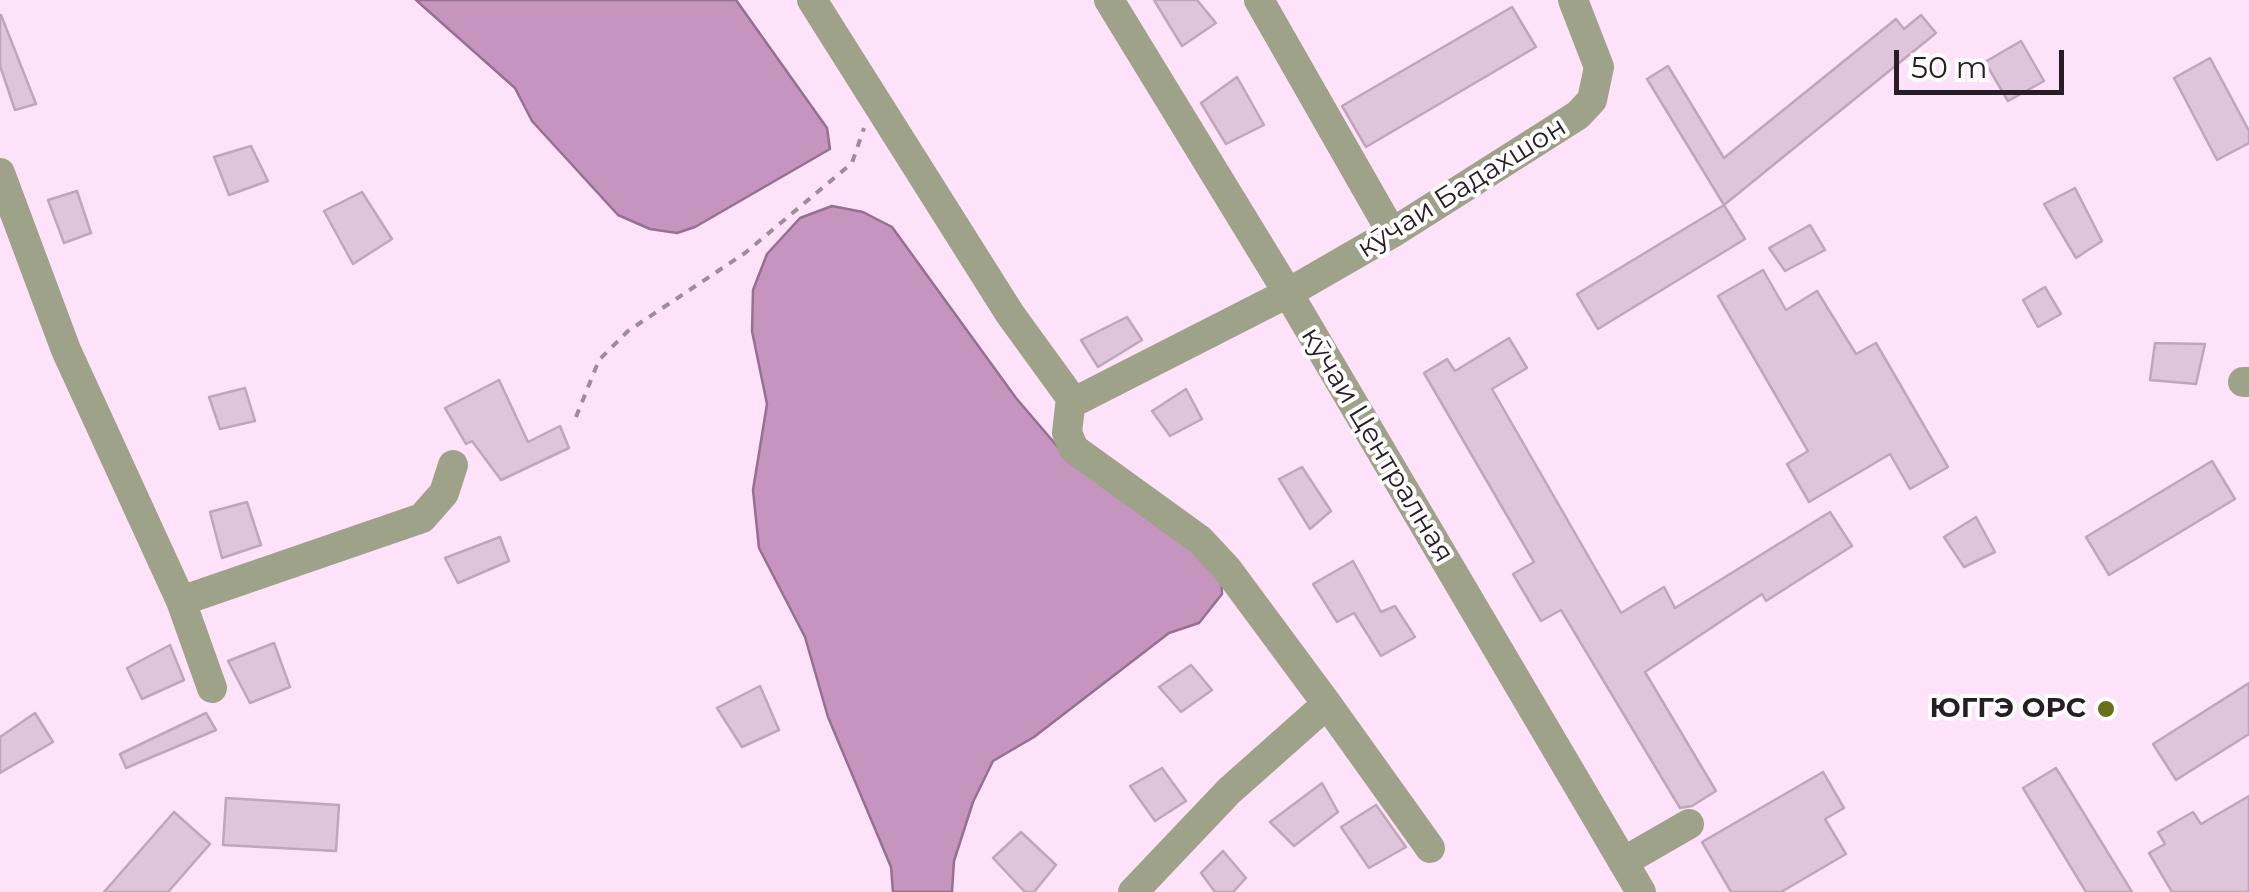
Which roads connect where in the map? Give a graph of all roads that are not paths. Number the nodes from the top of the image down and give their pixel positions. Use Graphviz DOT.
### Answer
graph roads {
  1 [pos="812,0"];
  2 [pos="1108,0"];
  3 [pos="1259,0"];
  4 [pos="1573,0"];
  5 [pos="0,173"];
  6 [pos="1392,233"];
  7 [pos="12,238"];
  8 [pos="1288,293"];
  9 [pos="1071,398"];
  10 [pos="452,465"];
  11 [pos="181,601"];
  12 [pos="212,688"];
  13 [pos="1327,704"];
  14 [pos="1689,824"];
  15 [pos="1430,848"];
  16 [pos="1623,862"];
  17 [pos="1132,892"];
  18 [pos="1641,892"];
  1 -- 9 [label="street"];
  2 -- 8 [label="street, кӯчаи Централная"];
  3 -- 6 [label="street"];
  4 -- 6 [label="street, кӯчаи Бадахшон"];
  5 -- 7 [label="street"];
  6 -- 8 [label="street, кӯчаи Бадахшон"];
  7 -- 11 [label="street"];
  8 -- 9 [label="street, кӯчаи Бадахшон"];
  8 -- 16 [label="street, кӯчаи Централная"];
  9 -- 13 [label="street"];
  10 -- 11 [label="street"];
  11 -- 12 [label="street"];
  13 -- 15 [label="street"];
  13 -- 17 [label="street"];
  14 -- 16 [label="street"];
  16 -- 18 [label="street, кӯчаи Централная"];
}
